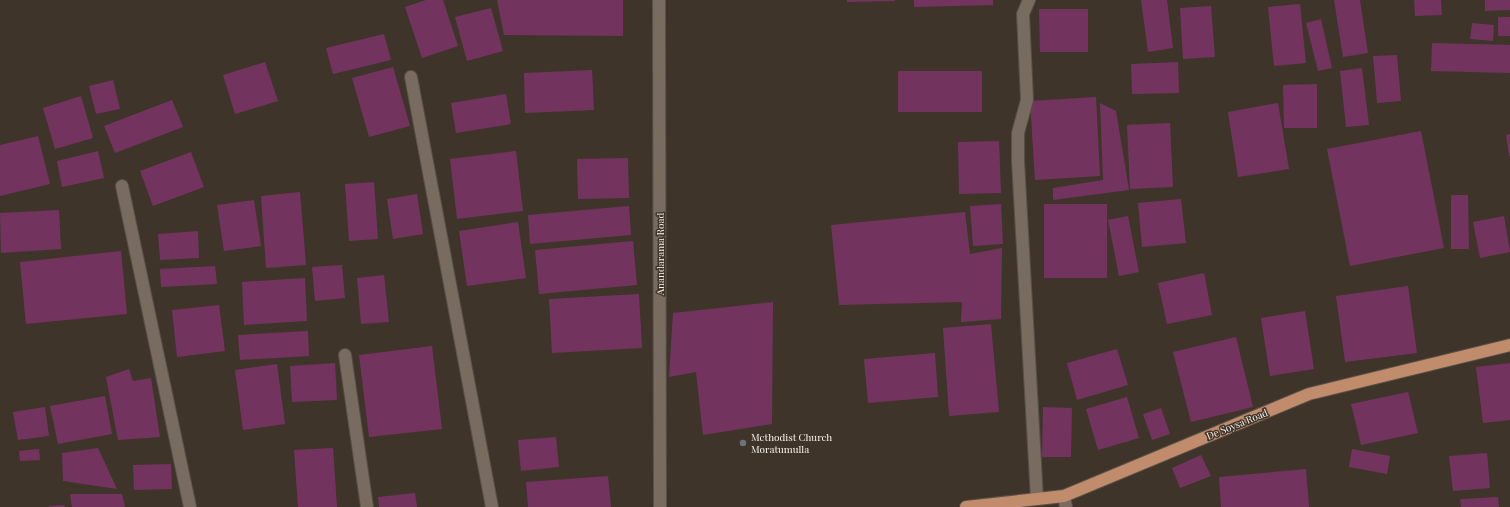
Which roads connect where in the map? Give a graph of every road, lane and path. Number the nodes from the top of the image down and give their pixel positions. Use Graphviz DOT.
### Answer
graph roads {
  1 [pos="659,0"];
  2 [pos="1029,0"];
  3 [pos="411,77"];
  4 [pos="122,186"];
  5 [pos="1510,345"];
  6 [pos="345,355"];
  7 [pos="1037,499"];
  8 [pos="1065,501"];
  9 [pos="190,507"];
  10 [pos="367,507"];
  11 [pos="492,507"];
  12 [pos="660,507"];
  13 [pos="966,507"];
  1 -- 12 [label="street, Anandarama Road"];
  2 -- 7 [label="street"];
  3 -- 11 [label="street"];
  4 -- 9 [label="street"];
  5 -- 8 [label="main road, De Soysa Road"];
  6 -- 10 [label="street"];
  7 -- 8 [label="main road, De Soysa Road"];
  7 -- 13 [label="main road, De Soysa Road"];
}
